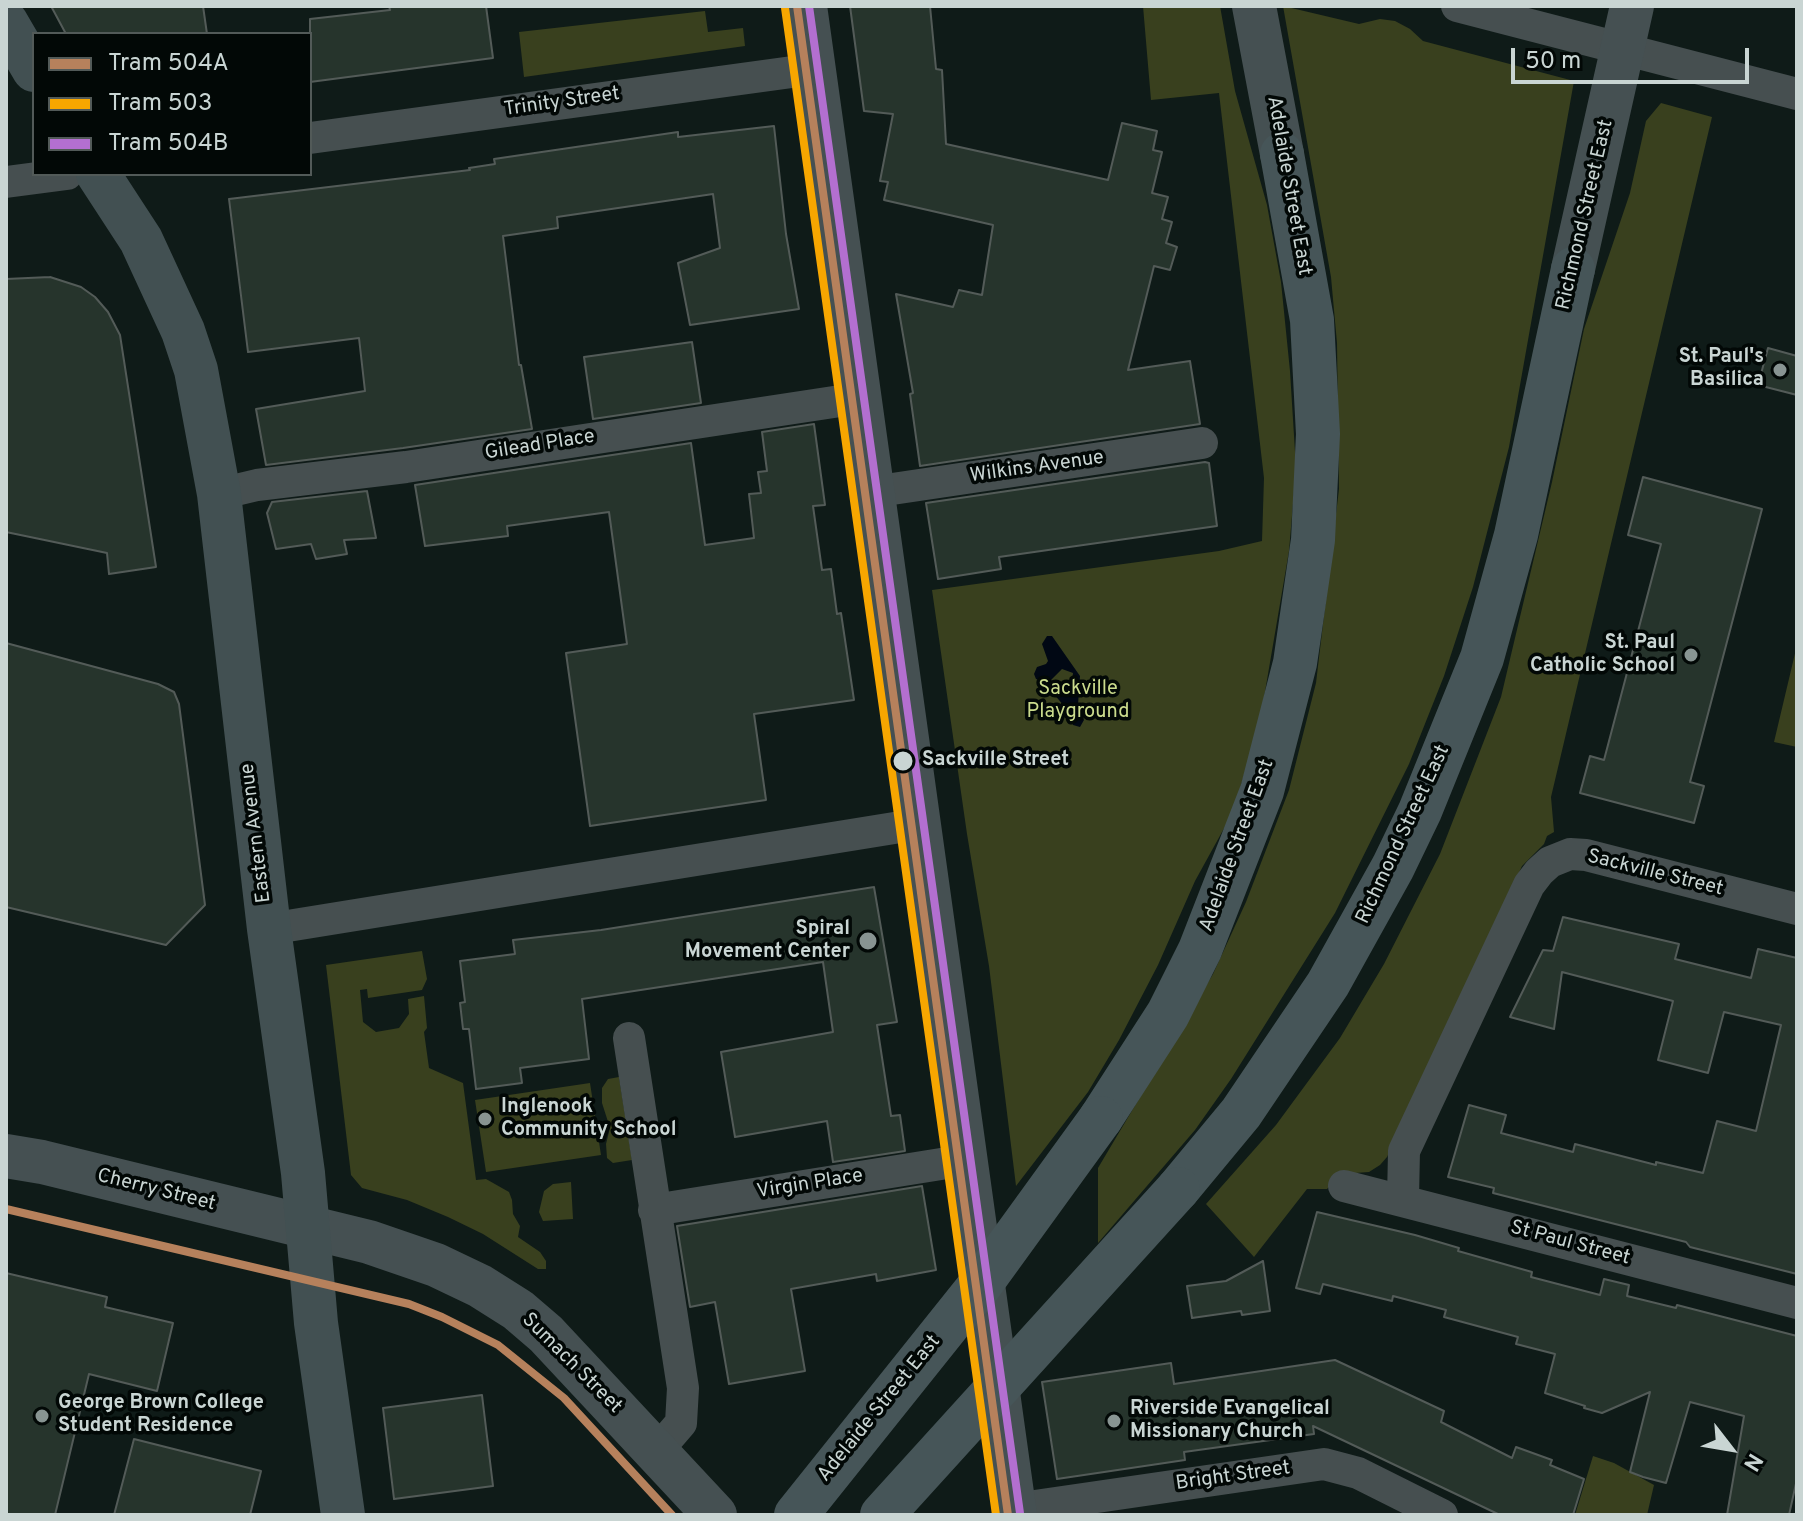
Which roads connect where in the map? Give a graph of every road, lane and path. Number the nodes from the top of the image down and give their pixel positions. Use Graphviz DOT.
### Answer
graph roads {
  1 [pos="805,6"];
  2 [pos="1254,6"];
  3 [pos="1457,6"];
  4 [pos="1632,6"];
  5 [pos="6,22"];
  6 [pos="1622,50"];
  7 [pos="32,67"];
  8 [pos="814,69"];
  9 [pos="1797,94"];
  10 [pos="312,138"];
  11 [pos="1282,154"];
  12 [pos="52,176"];
  13 [pos="99,176"];
  14 [pos="6,182"];
  15 [pos="1573,269"];
  16 [pos="860,398"];
  17 [pos="1202,443"];
  18 [pos="872,492"];
  19 [pos="219,494"];
  20 [pos="919,824"];
  21 [pos="1797,909"];
  22 [pos="269,929"];
  23 [pos="629,1038"];
  24 [pos="6,1156"];
  25 [pos="966,1160"];
  26 [pos="1344,1186"];
  27 [pos="1403,1199"];
  28 [pos="654,1210"];
  29 [pos="306,1227"];
  30 [pos="1797,1303"];
  31 [pos="656,1452"];
  32 [pos="1015,1512"];
  33 [pos="343,1515"];
  34 [pos="715,1515"];
  35 [pos="796,1515"];
  36 [pos="882,1515"];
  37 [pos="1442,1515"];
  1 -- 8 [label="main road"];
  2 -- 11 [label="main road, Adelaide Street East"];
  3 -- 6 [label="street"];
  4 -- 6 [label="main road, Richmond Street East"];
  5 -- 7 [label="main road"];
  6 -- 9 [label="street"];
  6 -- 15 [label="main road, Richmond Street East"];
  8 -- 10 [label="street, Trinity Street"];
  8 -- 16 [label="main road"];
  11 -- 35 [label="highway, Adelaide Street East, bridge"];
  12 -- 14 [label="street"];
  13 -- 19 [label="main road, Eastern Avenue"];
  15 -- 36 [label="highway, Richmond Street East, bridge"];
  16 -- 18 [label="main road"];
  16 -- 19 [label="street, Gilead Place"];
  17 -- 18 [label="street, Wilkins Avenue"];
  18 -- 20 [label="main road"];
  19 -- 22 [label="main road, Eastern Avenue"];
  20 -- 22 [label="street"];
  20 -- 25 [label="main road"];
  21 -- 27 [label="street, Sackville Street"];
  22 -- 29 [label="main road, Eastern Avenue"];
  23 -- 28 [label="street"];
  24 -- 29 [label="main road, Cherry Street"];
  25 -- 28 [label="street, Virgin Place"];
  25 -- 32 [label="main road"];
  26 -- 27 [label="street, St Paul Street"];
  27 -- 30 [label="street, St Paul Street"];
  28 -- 31 [label="street"];
  29 -- 31 [label="main road, Sumach Street"];
  29 -- 33 [label="main road, Eastern Avenue"];
  31 -- 34 [label="main road, Sumach Street"];
  32 -- 37 [label="street, Bright Street"];
}
